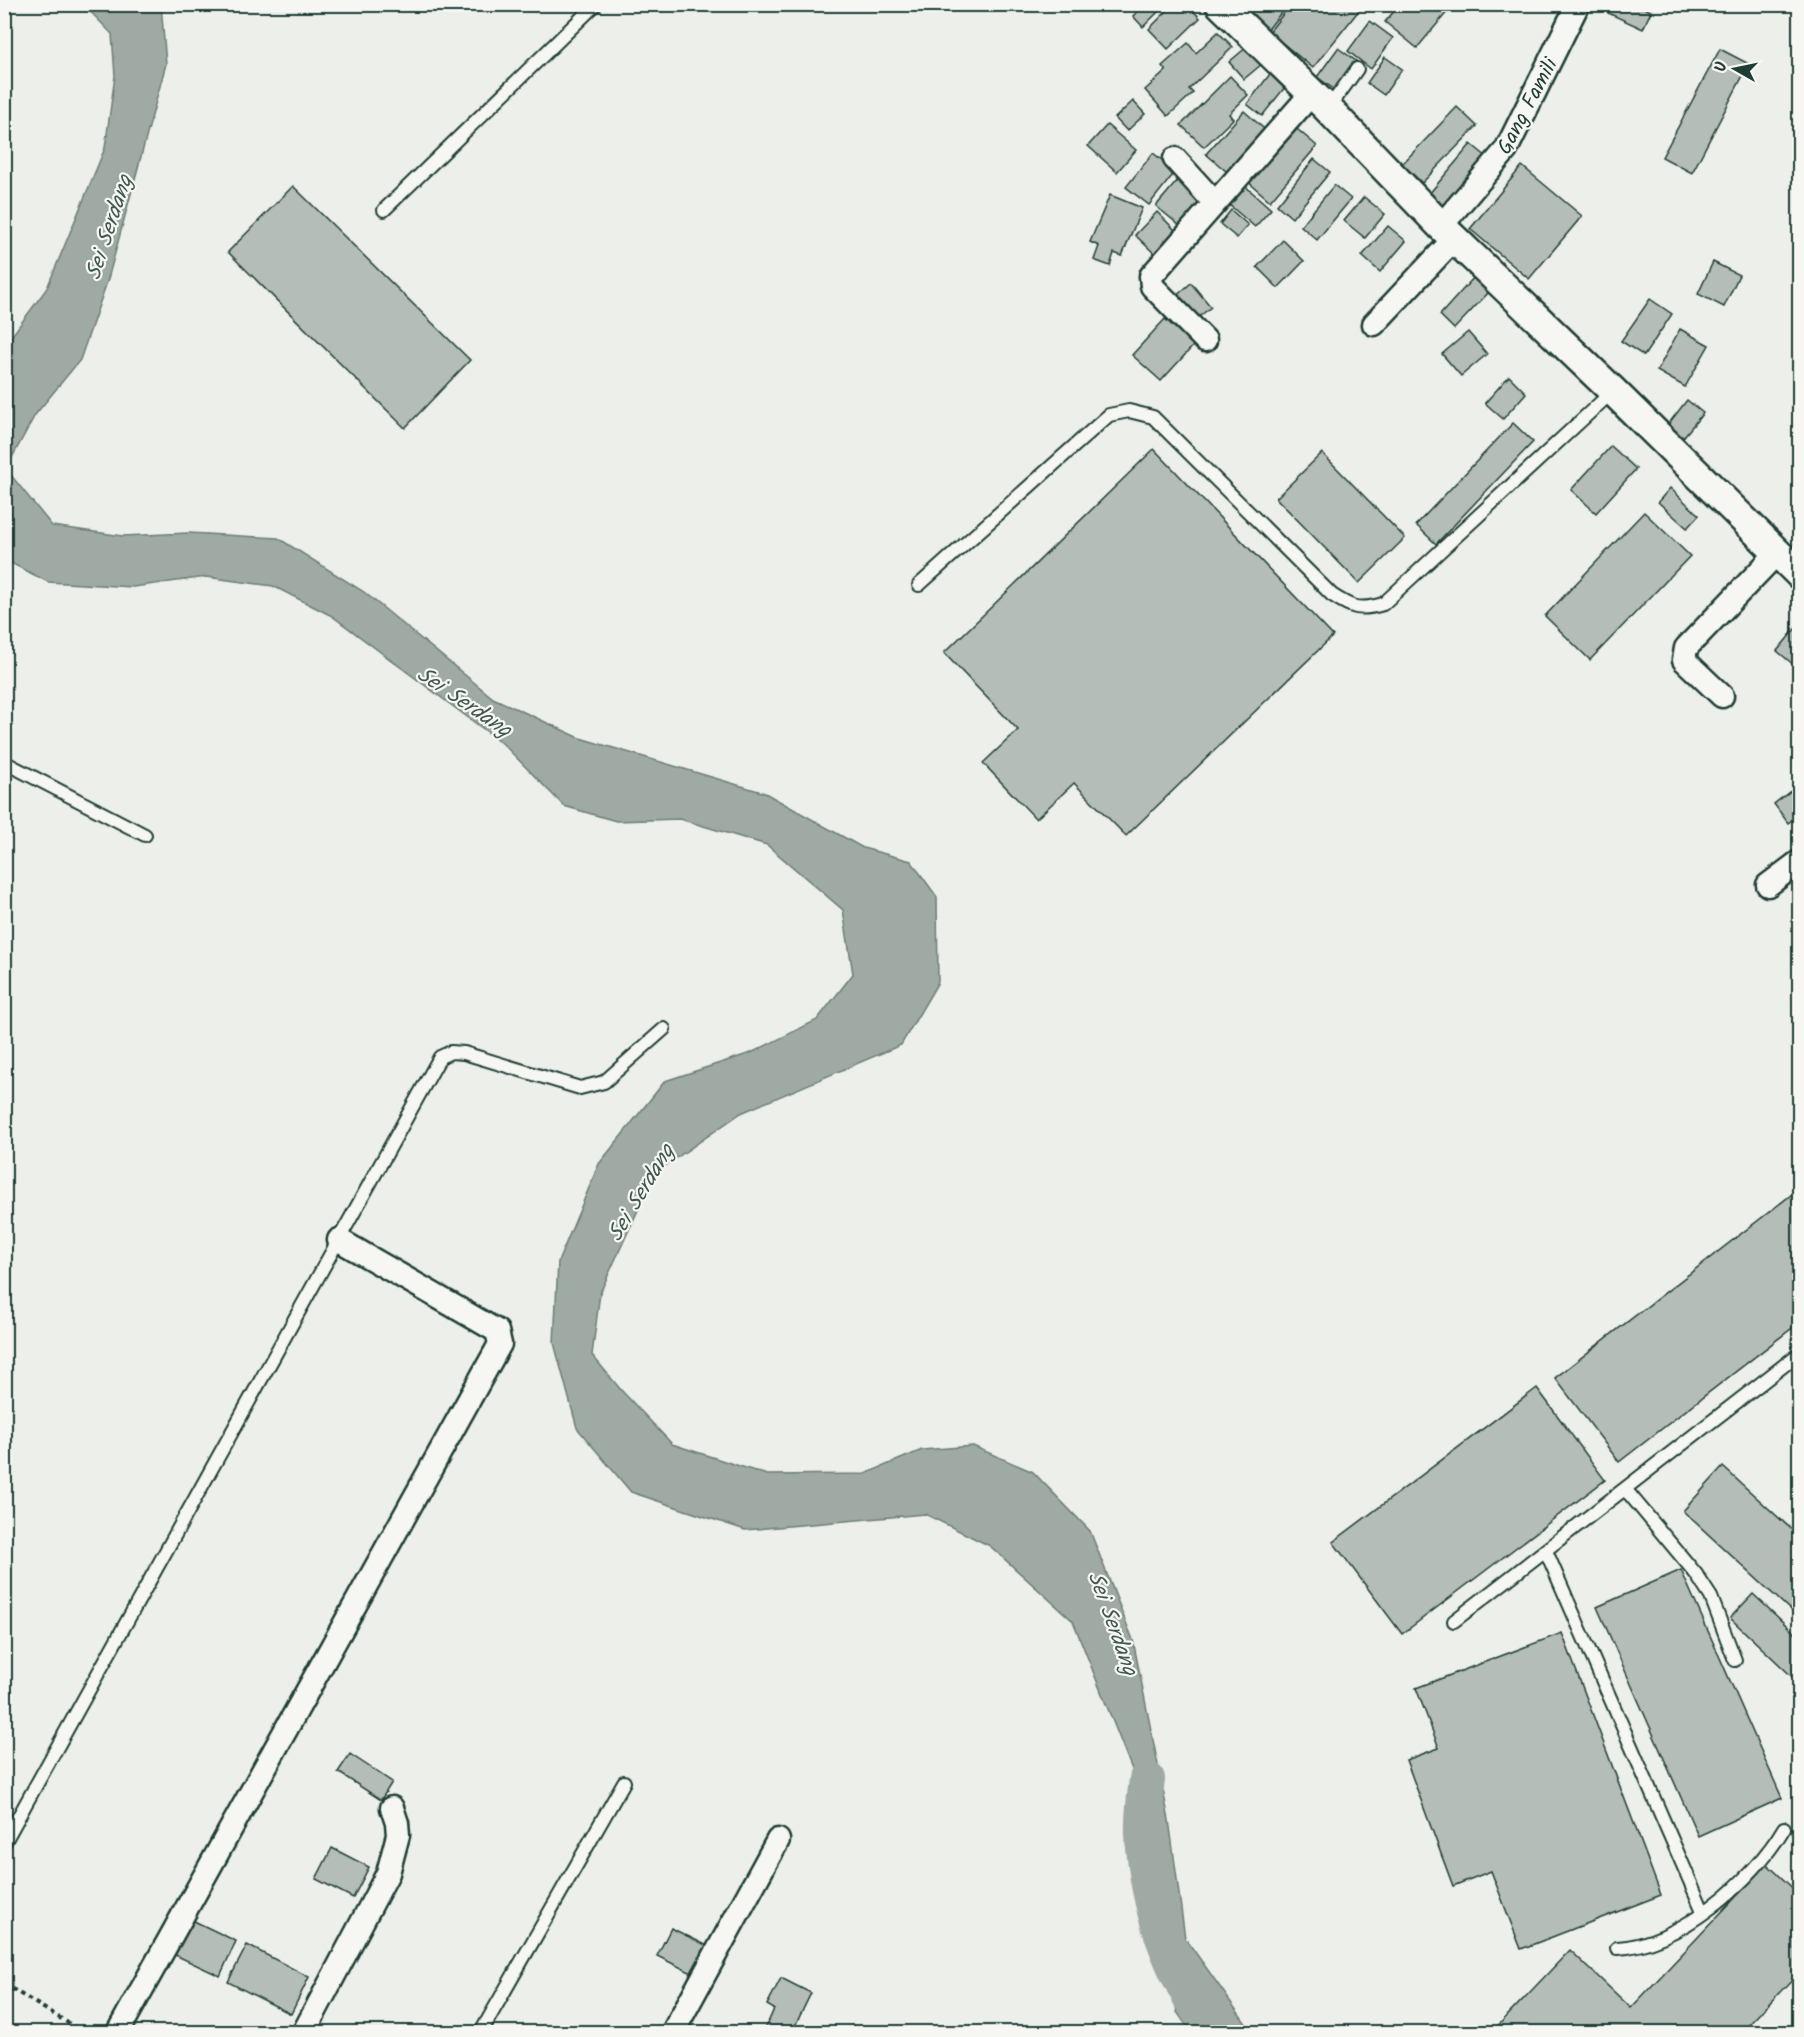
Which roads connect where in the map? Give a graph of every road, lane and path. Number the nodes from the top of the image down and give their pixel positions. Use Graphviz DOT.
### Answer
graph roads {
  1 [pos="596,4"];
  2 [pos="1220,4"];
  3 [pos="1578,4"];
  4 [pos="1357,69"];
  5 [pos="1320,101"];
  6 [pos="1175,159"];
  7 [pos="1214,202"];
  8 [pos="384,210"];
  9 [pos="1448,232"];
  10 [pos="1374,324"];
  11 [pos="1205,340"];
  12 [pos="1613,391"];
  13 [pos="1777,553"];
  14 [pos="1800,575"];
  15 [pos="919,585"];
  16 [pos="1722,696"];
  17 [pos="4,762"];
  18 [pos="145,835"];
  19 [pos="1800,861"];
  20 [pos="1768,885"];
  21 [pos="664,1029"];
  22 [pos="339,1240"];
  23 [pos="1800,1353"];
  24 [pos="1626,1490"];
  25 [pos="1546,1551"];
  26 [pos="1454,1621"];
  27 [pos="1735,1660"];
  28 [pos="624,1782"];
  29 [pos="392,1808"];
  30 [pos="1784,1828"];
  31 [pos="778,1840"];
  32 [pos="4,1843"];
  33 [pos="1703,1911"];
  34 [pos="1617,1947"];
  35 [pos="4,1984"];
  36 [pos="83,2032"];
  37 [pos="118,2032"];
  38 [pos="304,2032"];
  39 [pos="481,2032"];
  40 [pos="673,2032"];
  1 -- 8 [label="lane"];
  2 -- 5 [label="street"];
  3 -- 9 [label="street, Gang Famili"];
  4 -- 5 [label="lane"];
  5 -- 7 [label="street"];
  5 -- 9 [label="street"];
  6 -- 7 [label="street"];
  7 -- 11 [label="street"];
  9 -- 10 [label="street, Gang Famili"];
  9 -- 12 [label="street"];
  12 -- 13 [label="street"];
  12 -- 15 [label="lane"];
  13 -- 14 [label="street"];
  13 -- 16 [label="street"];
  17 -- 18 [label="lane"];
  19 -- 20 [label="street"];
  21 -- 22 [label="lane"];
  22 -- 32 [label="lane"];
  22 -- 37 [label="street"];
  23 -- 24 [label="lane"];
  24 -- 25 [label="lane"];
  24 -- 27 [label="lane"];
  25 -- 26 [label="lane"];
  25 -- 33 [label="lane"];
  28 -- 39 [label="lane"];
  29 -- 38 [label="street"];
  30 -- 33 [label="lane"];
  31 -- 40 [label="street"];
  33 -- 34 [label="lane"];
  35 -- 36 [label="path"];
}
